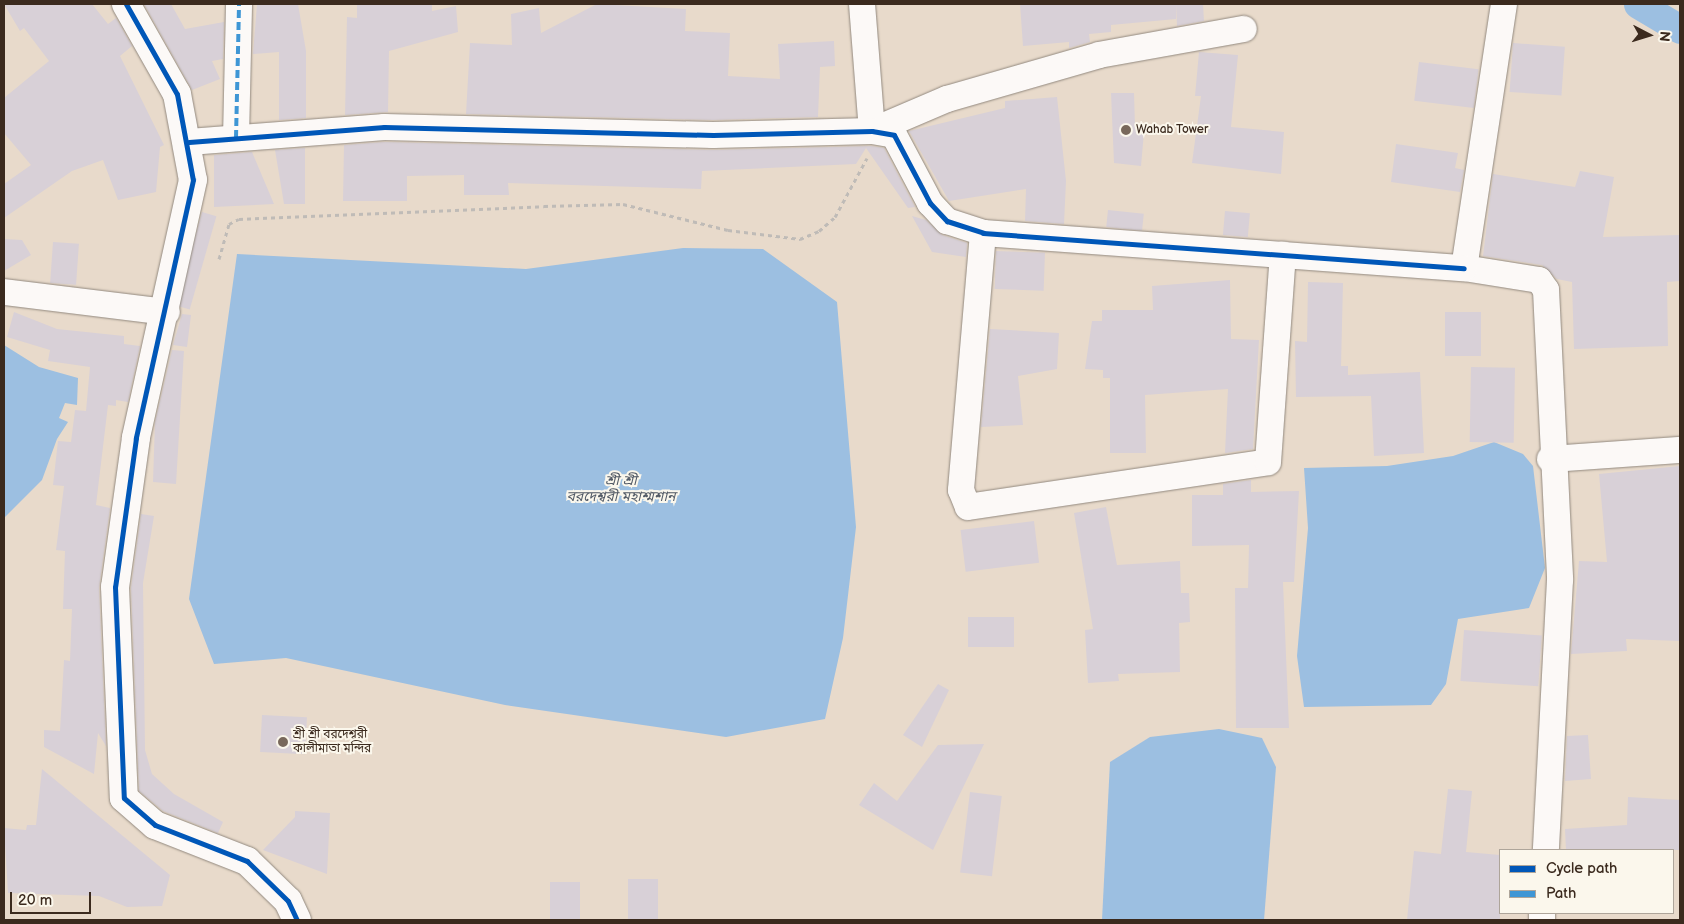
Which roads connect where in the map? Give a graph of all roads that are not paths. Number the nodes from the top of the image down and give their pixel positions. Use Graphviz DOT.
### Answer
graph roads {
  1 [pos="126,4"];
  2 [pos="239,4"];
  3 [pos="862,4"];
  4 [pos="1504,4"];
  5 [pos="1244,29"];
  6 [pos="872,131"];
  7 [pos="236,138"];
  8 [pos="189,142"];
  9 [pos="984,232"];
  10 [pos="1284,255"];
  11 [pos="1464,268"];
  12 [pos="4,292"];
  13 [pos="167,312"];
  14 [pos="1680,450"];
  15 [pos="1550,459"];
  16 [pos="1546,849"];
  17 [pos="298,920"];
  1 -- 8 [label="street"];
  2 -- 7 [label="street"];
  3 -- 6 [label="street"];
  4 -- 11 [label="street"];
  5 -- 6 [label="street"];
  6 -- 7 [label="street"];
  6 -- 9 [label="street"];
  7 -- 8 [label="street"];
  8 -- 13 [label="street"];
  9 -- 10 [label="street"];
  9 -- 10 [label="street"];
  10 -- 11 [label="street"];
  11 -- 15 [label="street"];
  12 -- 13 [label="street"];
  13 -- 17 [label="street"];
  14 -- 15 [label="street"];
  15 -- 16 [label="street"];
}
